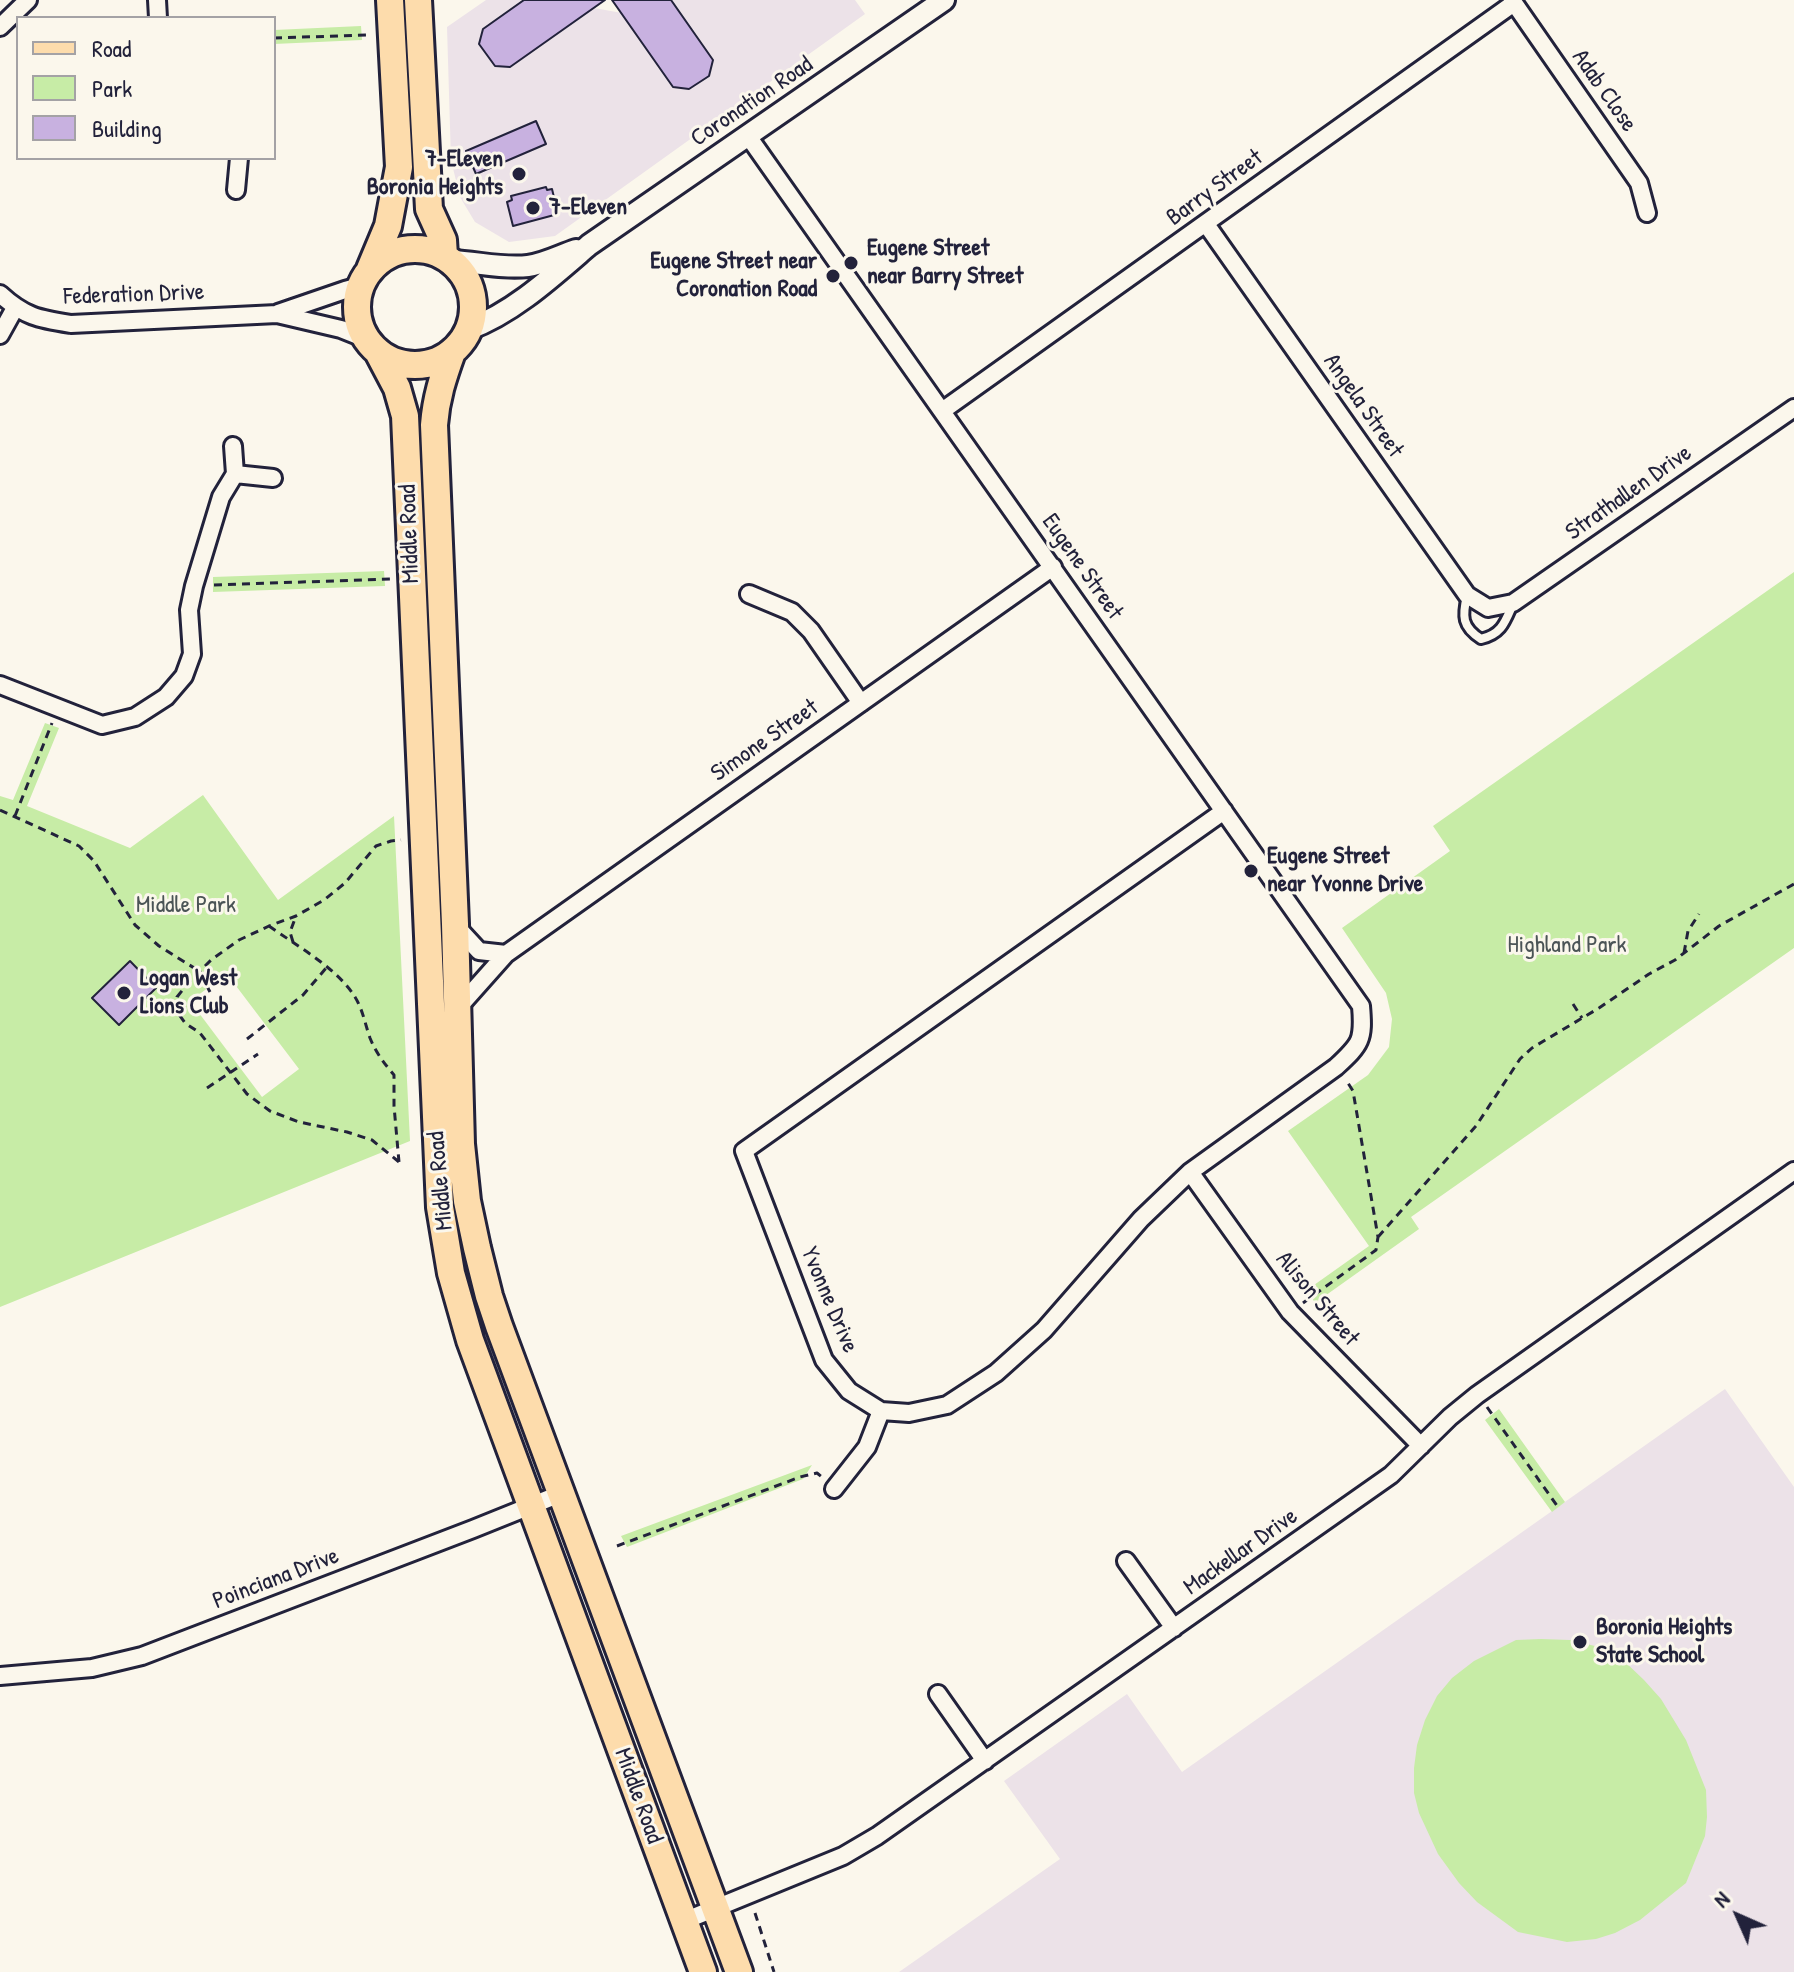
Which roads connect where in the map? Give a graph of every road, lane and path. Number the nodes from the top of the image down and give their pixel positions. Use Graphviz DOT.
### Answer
graph roads {
  1 [pos="28,0"];
  2 [pos="390,0"];
  3 [pos="418,0"];
  4 [pos="944,0"];
  5 [pos="1513,2"];
  6 [pos="0,27"];
  7 [pos="367,35"];
  8 [pos="276,38"];
  9 [pos="748,136"];
  10 [pos="239,160"];
  11 [pos="236,190"];
  12 [pos="1647,213"];
  13 [pos="1206,224"];
  14 [pos="589,245"];
  15 [pos="448,258"];
  16 [pos="365,278"];
  17 [pos="0,294"];
  18 [pos="15,308"];
  19 [pos="277,314"];
  20 [pos="469,329"];
  21 [pos="0,335"];
  22 [pos="372,346"];
  23 [pos="452,352"];
  24 [pos="1794,408"];
  25 [pos="942,411"];
  26 [pos="233,446"];
  27 [pos="235,474"];
  28 [pos="273,478"];
  29 [pos="1053,567"];
  30 [pos="391,579"];
  31 [pos="194,586"];
  32 [pos="749,594"];
  33 [pos="1467,595"];
  34 [pos="1513,603"];
  35 [pos="1488,608"];
  36 [pos="0,685"];
  37 [pos="861,703"];
  38 [pos="58,708"];
  39 [pos="0,810"];
  40 [pos="1224,811"];
  41 [pos="15,816"];
  42 [pos="401,840"];
  43 [pos="1794,884"];
  44 [pos="1699,914"];
  45 [pos="296,916"];
  46 [pos="455,924"];
  47 [pos="269,926"];
  48 [pos="294,945"];
  49 [pos="1684,953"];
  50 [pos="506,954"];
  51 [pos="327,967"];
  52 [pos="199,971"];
  53 [pos="210,992"];
  54 [pos="1573,1004"];
  55 [pos="457,1008"];
  56 [pos="1582,1018"];
  57 [pos="247,1039"];
  58 [pos="258,1054"];
  59 [pos="1336,1067"];
  60 [pos="231,1073"];
  61 [pos="207,1088"];
  62 [pos="1794,1171"];
  63 [pos="1190,1172"];
  64 [pos="1378,1237"];
  65 [pos="1290,1312"];
  66 [pos="1477,1395"];
  67 [pos="881,1411"];
  68 [pos="1421,1446"];
  69 [pos="834,1489"];
  70 [pos="560,1494"];
  71 [pos="530,1506"];
  72 [pos="1558,1507"];
  73 [pos="617,1546"];
  74 [pos="1126,1561"];
  75 [pos="1174,1628"];
  76 [pos="0,1676"];
  77 [pos="938,1694"];
  78 [pos="985,1761"];
  79 [pos="715,1909"];
  80 [pos="755,1913"];
  81 [pos="684,1921"];
  82 [pos="703,1972"];
  83 [pos="739,1972"];
  84 [pos="774,1972"];
  1 -- 6 [label="street"];
  2 -- 16 [label="main road"];
  3 -- 15 [label="main road"];
  4 -- 9 [label="street, Coronation Road"];
  5 -- 12 [label="street, Adab Close"];
  5 -- 13 [label="street, Barry Street"];
  7 -- 8 [label="path"];
  9 -- 14 [label="street, Coronation Road"];
  9 -- 25 [label="street, Eugene Street"];
  10 -- 11 [label="street"];
  13 -- 25 [label="street, Barry Street"];
  13 -- 33 [label="street, Angela Street"];
  14 -- 15 [label="street, Coronation Road"];
  14 -- 20 [label="street, Coronation Road"];
  15 -- 16 [label="main road"];
  15 -- 20 [label="main road"];
  16 -- 19 [label="street, Federation Drive"];
  16 -- 22 [label="main road"];
  17 -- 18 [label="street, Federation Drive"];
  18 -- 19 [label="street, Federation Drive"];
  18 -- 21 [label="street"];
  19 -- 22 [label="street, Federation Drive"];
  20 -- 23 [label="main road"];
  22 -- 23 [label="main road"];
  22 -- 71 [label="main road, Middle Road"];
  23 -- 46 [label="main road, Middle Road"];
  24 -- 34 [label="street, Strathallen Drive"];
  25 -- 29 [label="street, Eugene Street"];
  26 -- 27 [label="street"];
  27 -- 28 [label="street"];
  27 -- 31 [label="street"];
  29 -- 37 [label="street, Simone Street"];
  29 -- 40 [label="street, Eugene Street"];
  30 -- 31 [label="path"];
  31 -- 38 [label="street"];
  32 -- 37 [label="street"];
  33 -- 34 [label="lane"];
  33 -- 35 [label="street, Angela Street"];
  34 -- 35 [label="street, Strathallen Drive"];
  36 -- 38 [label="street"];
  37 -- 50 [label="street, Simone Street"];
  38 -- 41 [label="path"];
  39 -- 41 [label="path"];
  40 -- 59 [label="street, Eugene Street"];
  40 -- 67 [label="street, Yvonne Drive"];
  41 -- 52 [label="path"];
  42 -- 45 [label="path"];
  43 -- 49 [label="path"];
  44 -- 49 [label="path"];
  45 -- 47 [label="path"];
  45 -- 48 [label="path"];
  46 -- 50 [label="street"];
  46 -- 55 [label="main road, Middle Road"];
  47 -- 48 [label="path"];
  47 -- 52 [label="path"];
  48 -- 51 [label="path"];
  49 -- 56 [label="path"];
  50 -- 55 [label="street, Simone Street"];
  51 -- 57 [label="path"];
  51 -- 60 [label="path"];
  52 -- 53 [label="path"];
  52 -- 60 [label="path"];
  54 -- 56 [label="path"];
  55 -- 70 [label="main road, Middle Road"];
  56 -- 64 [label="path"];
  58 -- 60 [label="path"];
  59 -- 63 [label="street"];
  59 -- 64 [label="path"];
  60 -- 61 [label="path"];
  62 -- 66 [label="street, Mackellar Drive"];
  63 -- 65 [label="street, Alison Street"];
  63 -- 67 [label="street"];
  64 -- 65 [label="path"];
  65 -- 68 [label="street, Alison Street"];
  66 -- 68 [label="street, Mackellar Drive"];
  66 -- 72 [label="path"];
  67 -- 69 [label="street"];
  68 -- 75 [label="street, Mackellar Drive"];
  69 -- 73 [label="path"];
  70 -- 71 [label="street, Poinciana Drive"];
  70 -- 79 [label="main road, Middle Road"];
  71 -- 76 [label="street, Poinciana Drive"];
  71 -- 81 [label="main road, Middle Road"];
  74 -- 75 [label="street"];
  75 -- 78 [label="street, Mackellar Drive"];
  77 -- 78 [label="street"];
  78 -- 79 [label="street, Mackellar Drive"];
  79 -- 81 [label="street, Mackellar Drive"];
  79 -- 83 [label="main road, Middle Road"];
  80 -- 84 [label="path"];
  81 -- 82 [label="main road, Middle Road"];
}
